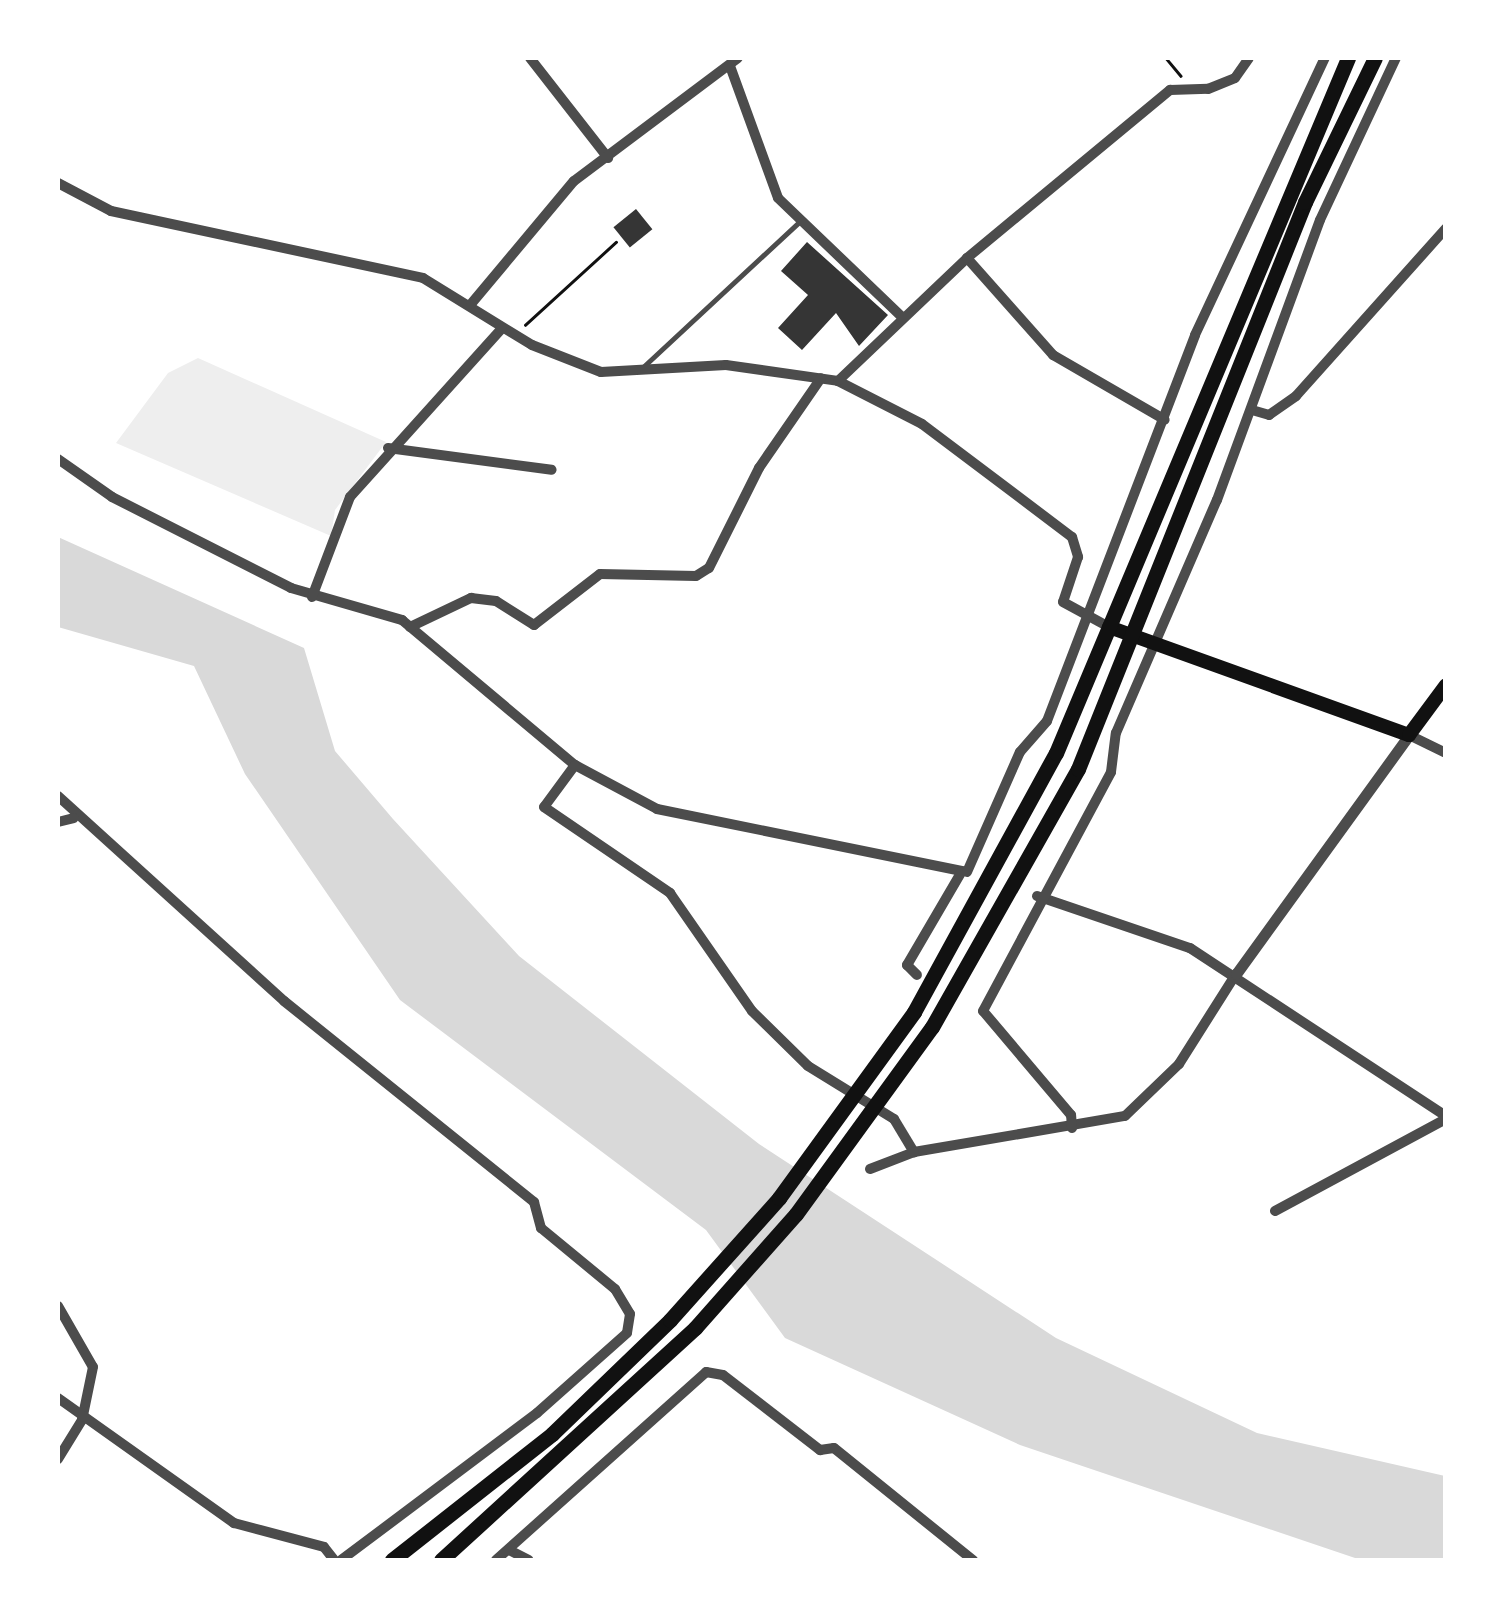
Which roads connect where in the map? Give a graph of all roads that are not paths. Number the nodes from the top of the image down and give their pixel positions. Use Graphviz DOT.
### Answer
graph roads {
  1 [pos="530,58"];
  2 [pos="1249,58"];
  3 [pos="1326,58"];
  4 [pos="1348,58"];
  5 [pos="1374,58"];
  6 [pos="1396,58"];
  7 [pos="734,62"];
  8 [pos="608,158"];
  9 [pos="58,183"];
  10 [pos="798,223"];
  11 [pos="1446,228"];
  12 [pos="967,258"];
  13 [pos="471,304"];
  14 [pos="902,318"];
  15 [pos="502,328"];
  16 [pos="644,366"];
  17 [pos="821,378"];
  18 [pos="838,382"];
  19 [pos="1252,410"];
  20 [pos="1164,420"];
  21 [pos="388,448"];
  22 [pos="58,458"];
  23 [pos="552,470"];
  24 [pos="312,597"];
  25 [pos="1090,621"];
  26 [pos="410,627"];
  27 [pos="1109,627"];
  28 [pos="1136,636"];
  29 [pos="1157,644"];
  30 [pos="1446,685"];
  31 [pos="1409,735"];
  32 [pos="1446,753"];
  33 [pos="575,765"];
  34 [pos="58,796"];
  35 [pos="74,818"];
  36 [pos="58,822"];
  37 [pos="966,872"];
  38 [pos="1042,898"];
  39 [pos="1236,974"];
  40 [pos="917,975"];
  41 [pos="1446,1117"];
  42 [pos="1072,1128"];
  43 [pos="914,1152"];
  44 [pos="870,1169"];
  45 [pos="1276,1211"];
  46 [pos="58,1306"];
  47 [pos="58,1398"];
  48 [pos="82,1420"];
  49 [pos="58,1458"];
  50 [pos="509,1550"];
  51 [pos="338,1560"];
  52 [pos="392,1560"];
  53 [pos="441,1560"];
  54 [pos="496,1560"];
  55 [pos="529,1560"];
  56 [pos="972,1560"];
  1 -- 8 [label="street"];
  2 -- 12 [label="street"];
  3 -- 20 [label="street"];
  4 -- 27 [label="highway"];
  5 -- 28 [label="highway"];
  6 -- 19 [label="street"];
  7 -- 8 [label="street"];
  7 -- 10 [label="street"];
  8 -- 13 [label="street"];
  9 -- 13 [label="street"];
  10 -- 14 [label="street"];
  10 -- 16 [label="lane"];
  11 -- 19 [label="street"];
  12 -- 14 [label="street"];
  12 -- 20 [label="street"];
  13 -- 15 [label="street"];
  14 -- 18 [label="street"];
  15 -- 16 [label="street"];
  15 -- 21 [label="street"];
  16 -- 17 [label="street"];
  17 -- 18 [label="street"];
  17 -- 26 [label="street"];
  18 -- 25 [label="street"];
  19 -- 29 [label="street"];
  20 -- 25 [label="street"];
  21 -- 23 [label="street"];
  21 -- 24 [label="street"];
  22 -- 24 [label="street"];
  24 -- 26 [label="street"];
  25 -- 27 [label="street"];
  25 -- 37 [label="street"];
  26 -- 33 [label="street"];
  27 -- 28 [label="main road"];
  27 -- 52 [label="highway"];
  28 -- 29 [label="main road"];
  28 -- 53 [label="highway"];
  29 -- 31 [label="main road"];
  29 -- 38 [label="street"];
  30 -- 31 [label="main road"];
  31 -- 32 [label="street"];
  31 -- 39 [label="street"];
  33 -- 37 [label="street"];
  33 -- 43 [label="street"];
  34 -- 35 [label="street"];
  35 -- 36 [label="street"];
  35 -- 51 [label="street"];
  37 -- 40 [label="street"];
  38 -- 39 [label="street"];
  38 -- 42 [label="street"];
  39 -- 41 [label="street"];
  39 -- 42 [label="street"];
  41 -- 45 [label="street"];
  42 -- 43 [label="street"];
  43 -- 44 [label="street"];
  46 -- 48 [label="street"];
  47 -- 48 [label="street"];
  48 -- 49 [label="street"];
  48 -- 51 [label="street"];
  50 -- 54 [label="street"];
  50 -- 55 [label="street"];
  50 -- 56 [label="street"];
}
